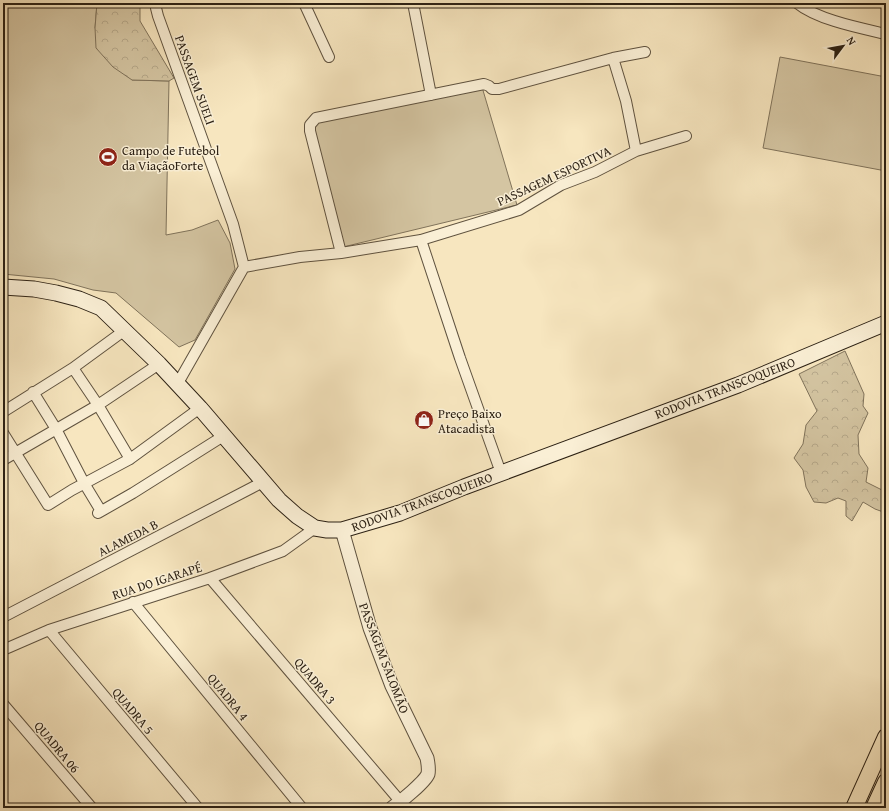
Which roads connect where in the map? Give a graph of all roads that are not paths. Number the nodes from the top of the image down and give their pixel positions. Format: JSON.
{"nodes":[{"id":1,"x":157,"y":3,"type":"edge"},
{"id":2,"x":304,"y":3,"type":"edge"},
{"id":3,"x":412,"y":3,"type":"edge"},
{"id":4,"x":797,"y":3,"type":"edge"},
{"id":5,"x":886,"y":34,"type":"edge"},
{"id":6,"x":645,"y":52,"type":"dead end"},
{"id":7,"x":329,"y":57,"type":"dead end"},
{"id":8,"x":613,"y":58,"type":"junction"},
{"id":9,"x":431,"y":95,"type":"junction"},
{"id":10,"x":686,"y":136,"type":"dead end"},
{"id":11,"x":636,"y":151,"type":"junction"},
{"id":12,"x":421,"y":240,"type":"junction"},
{"id":13,"x":341,"y":253,"type":"junction"},
{"id":14,"x":244,"y":267,"type":"junction"},
{"id":15,"x":3,"y":287,"type":"edge"},
{"id":16,"x":886,"y":323,"type":"edge"},
{"id":17,"x":125,"y":330,"type":"junction"},
{"id":18,"x":159,"y":364,"type":"junction"},
{"id":19,"x":73,"y":368,"type":"junction"},
{"id":20,"x":178,"y":384,"type":"junction"},
{"id":21,"x":33,"y":392,"type":"junction"},
{"id":22,"x":98,"y":405,"type":"junction"},
{"id":23,"x":200,"y":408,"type":"junction"},
{"id":24,"x":3,"y":412,"type":"edge"},
{"id":25,"x":56,"y":429,"type":"junction"},
{"id":26,"x":3,"y":433,"type":"edge"},
{"id":27,"x":225,"y":435,"type":"junction"},
{"id":28,"x":15,"y":453,"type":"junction"},
{"id":29,"x":130,"y":459,"type":"junction"},
{"id":30,"x":3,"y":460,"type":"edge"},
{"id":31,"x":501,"y":473,"type":"junction"},
{"id":32,"x":263,"y":482,"type":"junction"},
{"id":33,"x":84,"y":484,"type":"junction"},
{"id":34,"x":315,"y":528,"type":"junction"},
{"id":35,"x":342,"y":530,"type":"junction"},
{"id":36,"x":210,"y":578,"type":"junction"},
{"id":37,"x":133,"y":602,"type":"junction"},
{"id":38,"x":5,"y":616,"type":"dead end"},
{"id":39,"x":49,"y":630,"type":"junction"},
{"id":40,"x":3,"y":650,"type":"edge"},
{"id":41,"x":3,"y":704,"type":"edge"},
{"id":42,"x":886,"y":737,"type":"edge"},
{"id":43,"x":886,"y":782,"type":"edge"},
{"id":44,"x":396,"y":805,"type":"edge"},
{"id":45,"x":92,"y":808,"type":"edge"},
{"id":46,"x":198,"y":808,"type":"edge"},
{"id":47,"x":302,"y":808,"type":"edge"},
{"id":48,"x":854,"y":808,"type":"edge"},
{"id":49,"x":874,"y":808,"type":"edge"}],
"edges":[{"from":1,"to":14,"type":"street","name":"PASSAGEM SUELI"},
{"from":2,"to":7,"type":"street"},
{"from":3,"to":9,"type":"street"},
{"from":4,"to":5,"type":"street"},
{"from":6,"to":8,"type":"street"},
{"from":8,"to":9,"type":"street"},
{"from":8,"to":11,"type":"street"},
{"from":9,"to":13,"type":"street"},
{"from":10,"to":11,"type":"street","name":"PASSAGEM ESPORTIVA"},
{"from":11,"to":12,"type":"street","name":"PASSAGEM ESPORTIVA"},
{"from":12,"to":13,"type":"street","name":"PASSAGEM ESPORTIVA"},
{"from":12,"to":31,"type":"street"},
{"from":13,"to":14,"type":"street","name":"PASSAGEM ESPORTIVA"},
{"from":14,"to":20,"type":"street"},
{"from":15,"to":17,"type":"main road","name":"RODOVIA TRANSCOQUEIRO"},
{"from":16,"to":31,"type":"main road","name":"RODOVIA TRANSCOQUEIRO"},
{"from":17,"to":18,"type":"main road","name":"RODOVIA TRANSCOQUEIRO"},
{"from":17,"to":19,"type":"street"},
{"from":18,"to":20,"type":"main road","name":"RODOVIA TRANSCOQUEIRO"},
{"from":18,"to":22,"type":"street"},
{"from":19,"to":21,"type":"street"},
{"from":19,"to":22,"type":"street"},
{"from":20,"to":23,"type":"main road","name":"RODOVIA TRANSCOQUEIRO"},
{"from":21,"to":24,"type":"street"},
{"from":21,"to":25,"type":"street"},
{"from":22,"to":25,"type":"street"},
{"from":22,"to":29,"type":"street"},
{"from":23,"to":27,"type":"main road","name":"RODOVIA TRANSCOQUEIRO"},
{"from":23,"to":29,"type":"street"},
{"from":25,"to":28,"type":"street"},
{"from":25,"to":33,"type":"street"},
{"from":26,"to":28,"type":"street"},
{"from":27,"to":32,"type":"main road","name":"RODOVIA TRANSCOQUEIRO"},
{"from":27,"to":33,"type":"street"},
{"from":28,"to":30,"type":"street"},
{"from":28,"to":33,"type":"street"},
{"from":29,"to":33,"type":"street"},
{"from":31,"to":35,"type":"main road","name":"RODOVIA TRANSCOQUEIRO"},
{"from":32,"to":34,"type":"main road","name":"RODOVIA TRANSCOQUEIRO"},
{"from":32,"to":38,"type":"street","name":"ALAMEDA B"},
{"from":34,"to":35,"type":"main road","name":"RODOVIA TRANSCOQUEIRO"},
{"from":34,"to":36,"type":"street","name":"RUA DO IGARAPÉ"},
{"from":35,"to":44,"type":"street","name":"PASSAGEM SALOMÃO"},
{"from":36,"to":37,"type":"street","name":"RUA DO IGARAPÉ"},
{"from":36,"to":44,"type":"street","name":"QUADRA 3"},
{"from":37,"to":39,"type":"street","name":"RUA DO IGARAPÉ"},
{"from":37,"to":47,"type":"street","name":"QUADRA 4"},
{"from":39,"to":40,"type":"street","name":"RUA DO IGARAPÉ"},
{"from":39,"to":46,"type":"street","name":"QUADRA 5"},
{"from":41,"to":45,"type":"street","name":"QUADRA 06"},
{"from":42,"to":48,"type":"main road"},
{"from":43,"to":49,"type":"main road"}]}
